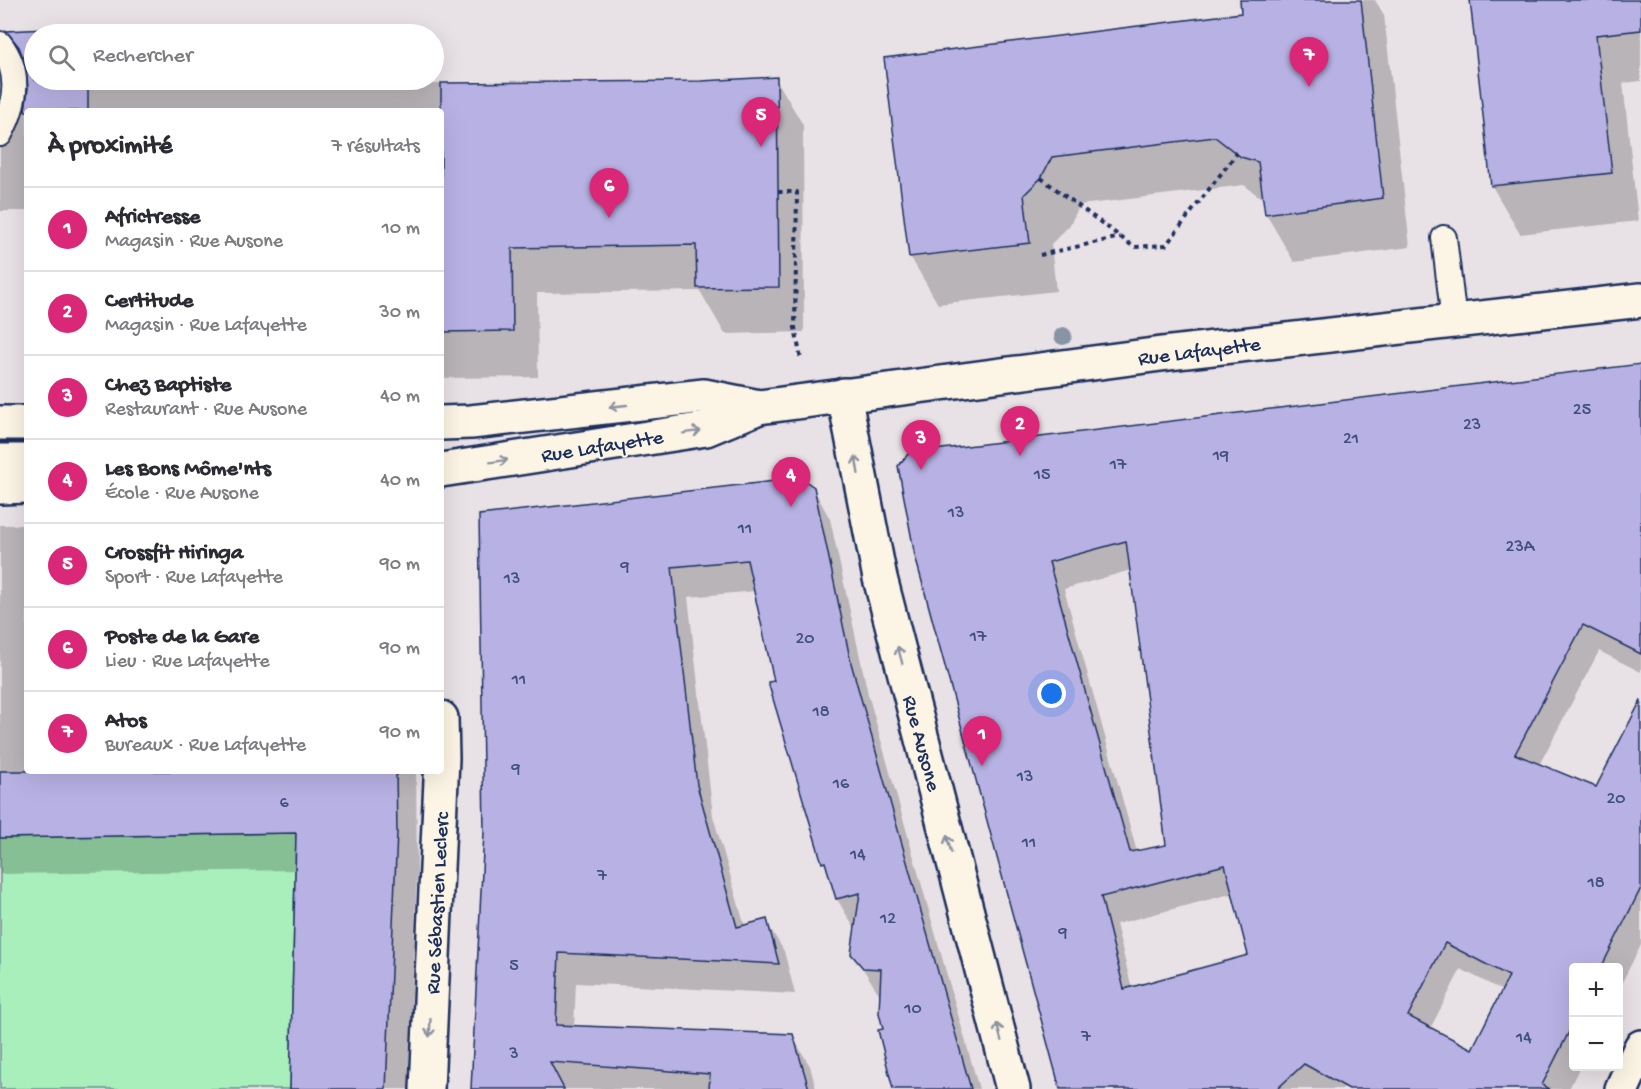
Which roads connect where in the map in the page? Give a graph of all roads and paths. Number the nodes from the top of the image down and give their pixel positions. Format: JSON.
{"nodes":[{"id":1,"x":0,"y":44,"type":"edge"},
{"id":2,"x":0,"y":134,"type":"edge"},
{"id":3,"x":1237,"y":153,"type":"dead end"},
{"id":4,"x":1041,"y":178,"type":"dead end"},
{"id":5,"x":777,"y":192,"type":"dead end"},
{"id":6,"x":1121,"y":237,"type":"junction"},
{"id":7,"x":1444,"y":238,"type":"dead end"},
{"id":8,"x":1040,"y":255,"type":"dead end"},
{"id":9,"x":1641,"y":300,"type":"edge"},
{"id":10,"x":1454,"y":321,"type":"junction"},
{"id":11,"x":844,"y":395,"type":"junction"},
{"id":12,"x":808,"y":400,"type":"junction"},
{"id":13,"x":759,"y":407,"type":"junction"},
{"id":14,"x":456,"y":422,"type":"edge"},
{"id":15,"x":0,"y":423,"type":"edge"},
{"id":16,"x":24,"y":423,"type":"edge"},
{"id":17,"x":444,"y":452,"type":"edge"},
{"id":18,"x":0,"y":461,"type":"edge"},
{"id":19,"x":24,"y":461,"type":"edge"},
{"id":20,"x":444,"y":470,"type":"edge"},
{"id":21,"x":24,"y":486,"type":"edge"},
{"id":22,"x":0,"y":487,"type":"edge"},
{"id":23,"x":441,"y":774,"type":"edge"},
{"id":24,"x":1641,"y":1047,"type":"edge"},
{"id":25,"x":427,"y":1089,"type":"edge"},
{"id":26,"x":1013,"y":1089,"type":"edge"},
{"id":27,"x":1622,"y":1089,"type":"edge"}],
"edges":[{"from":1,"to":2,"type":"lane"},
{"from":3,"to":6,"type":"path"},
{"from":4,"to":6,"type":"path"},
{"from":5,"to":12,"type":"path"},
{"from":6,"to":8,"type":"path"},
{"from":7,"to":10,"type":"lane"},
{"from":9,"to":10,"type":"main road","name":"Rue Lafayette"},
{"from":10,"to":11,"type":"main road","name":"Rue Lafayette"},
{"from":11,"to":12,"type":"main road","name":"Rue Lafayette"},
{"from":26,"to":11,"type":"main road","name":"Rue Ausone","one_way":true},
{"from":12,"to":13,"type":"main road","name":"Rue Lafayette"},
{"from":13,"to":14,"type":"main road","name":"Rue Lafayette","one_way":true},
{"from":20,"to":13,"type":"main road","name":"Rue Lafayette","one_way":true},
{"from":14,"to":17,"type":"main road"},
{"from":15,"to":16,"type":"main road"},
{"from":18,"to":19,"type":"main road"},
{"from":21,"to":22,"type":"main road"},
{"from":23,"to":25,"type":"main road","name":"Rue Sébastien Leclerc","one_way":true},
{"from":24,"to":27,"type":"main road"}]}
